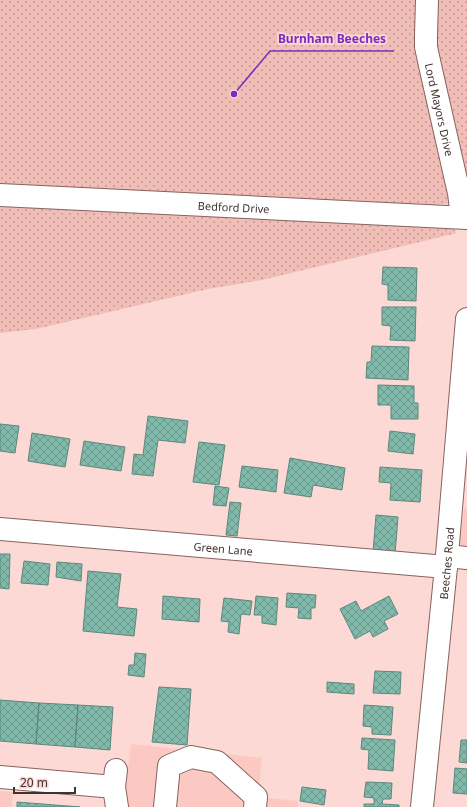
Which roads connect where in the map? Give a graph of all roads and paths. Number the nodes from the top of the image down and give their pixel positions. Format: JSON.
{"nodes":[{"id":1,"x":427,"y":0,"type":"edge"},
{"id":2,"x":0,"y":195,"type":"edge"},
{"id":3,"x":465,"y":218,"type":"edge"},
{"id":4,"x":467,"y":320,"type":"edge"},
{"id":5,"x":459,"y":503,"type":"edge"},
{"id":6,"x":0,"y":529,"type":"edge"},
{"id":7,"x":453,"y":560,"type":"edge"},
{"id":8,"x":0,"y":777,"type":"edge"},
{"id":9,"x":115,"y":788,"type":"edge"},
{"id":10,"x":165,"y":807,"type":"edge"},
{"id":11,"x":255,"y":807,"type":"edge"},
{"id":12,"x":422,"y":807,"type":"edge"}],
"edges":[{"from":1,"to":3,"type":"street","name":"Lord Mayors Drive"},
{"from":2,"to":3,"type":"street","name":"Bedford Drive"},
{"from":4,"to":5,"type":"street","name":"Beeches Road"},
{"from":5,"to":7,"type":"street","name":"Beeches Road"},
{"from":6,"to":7,"type":"street","name":"Green Lane"},
{"from":7,"to":12,"type":"street","name":"Beeches Road"},
{"from":8,"to":9,"type":"street"},
{"from":10,"to":11,"type":"street"}]}
